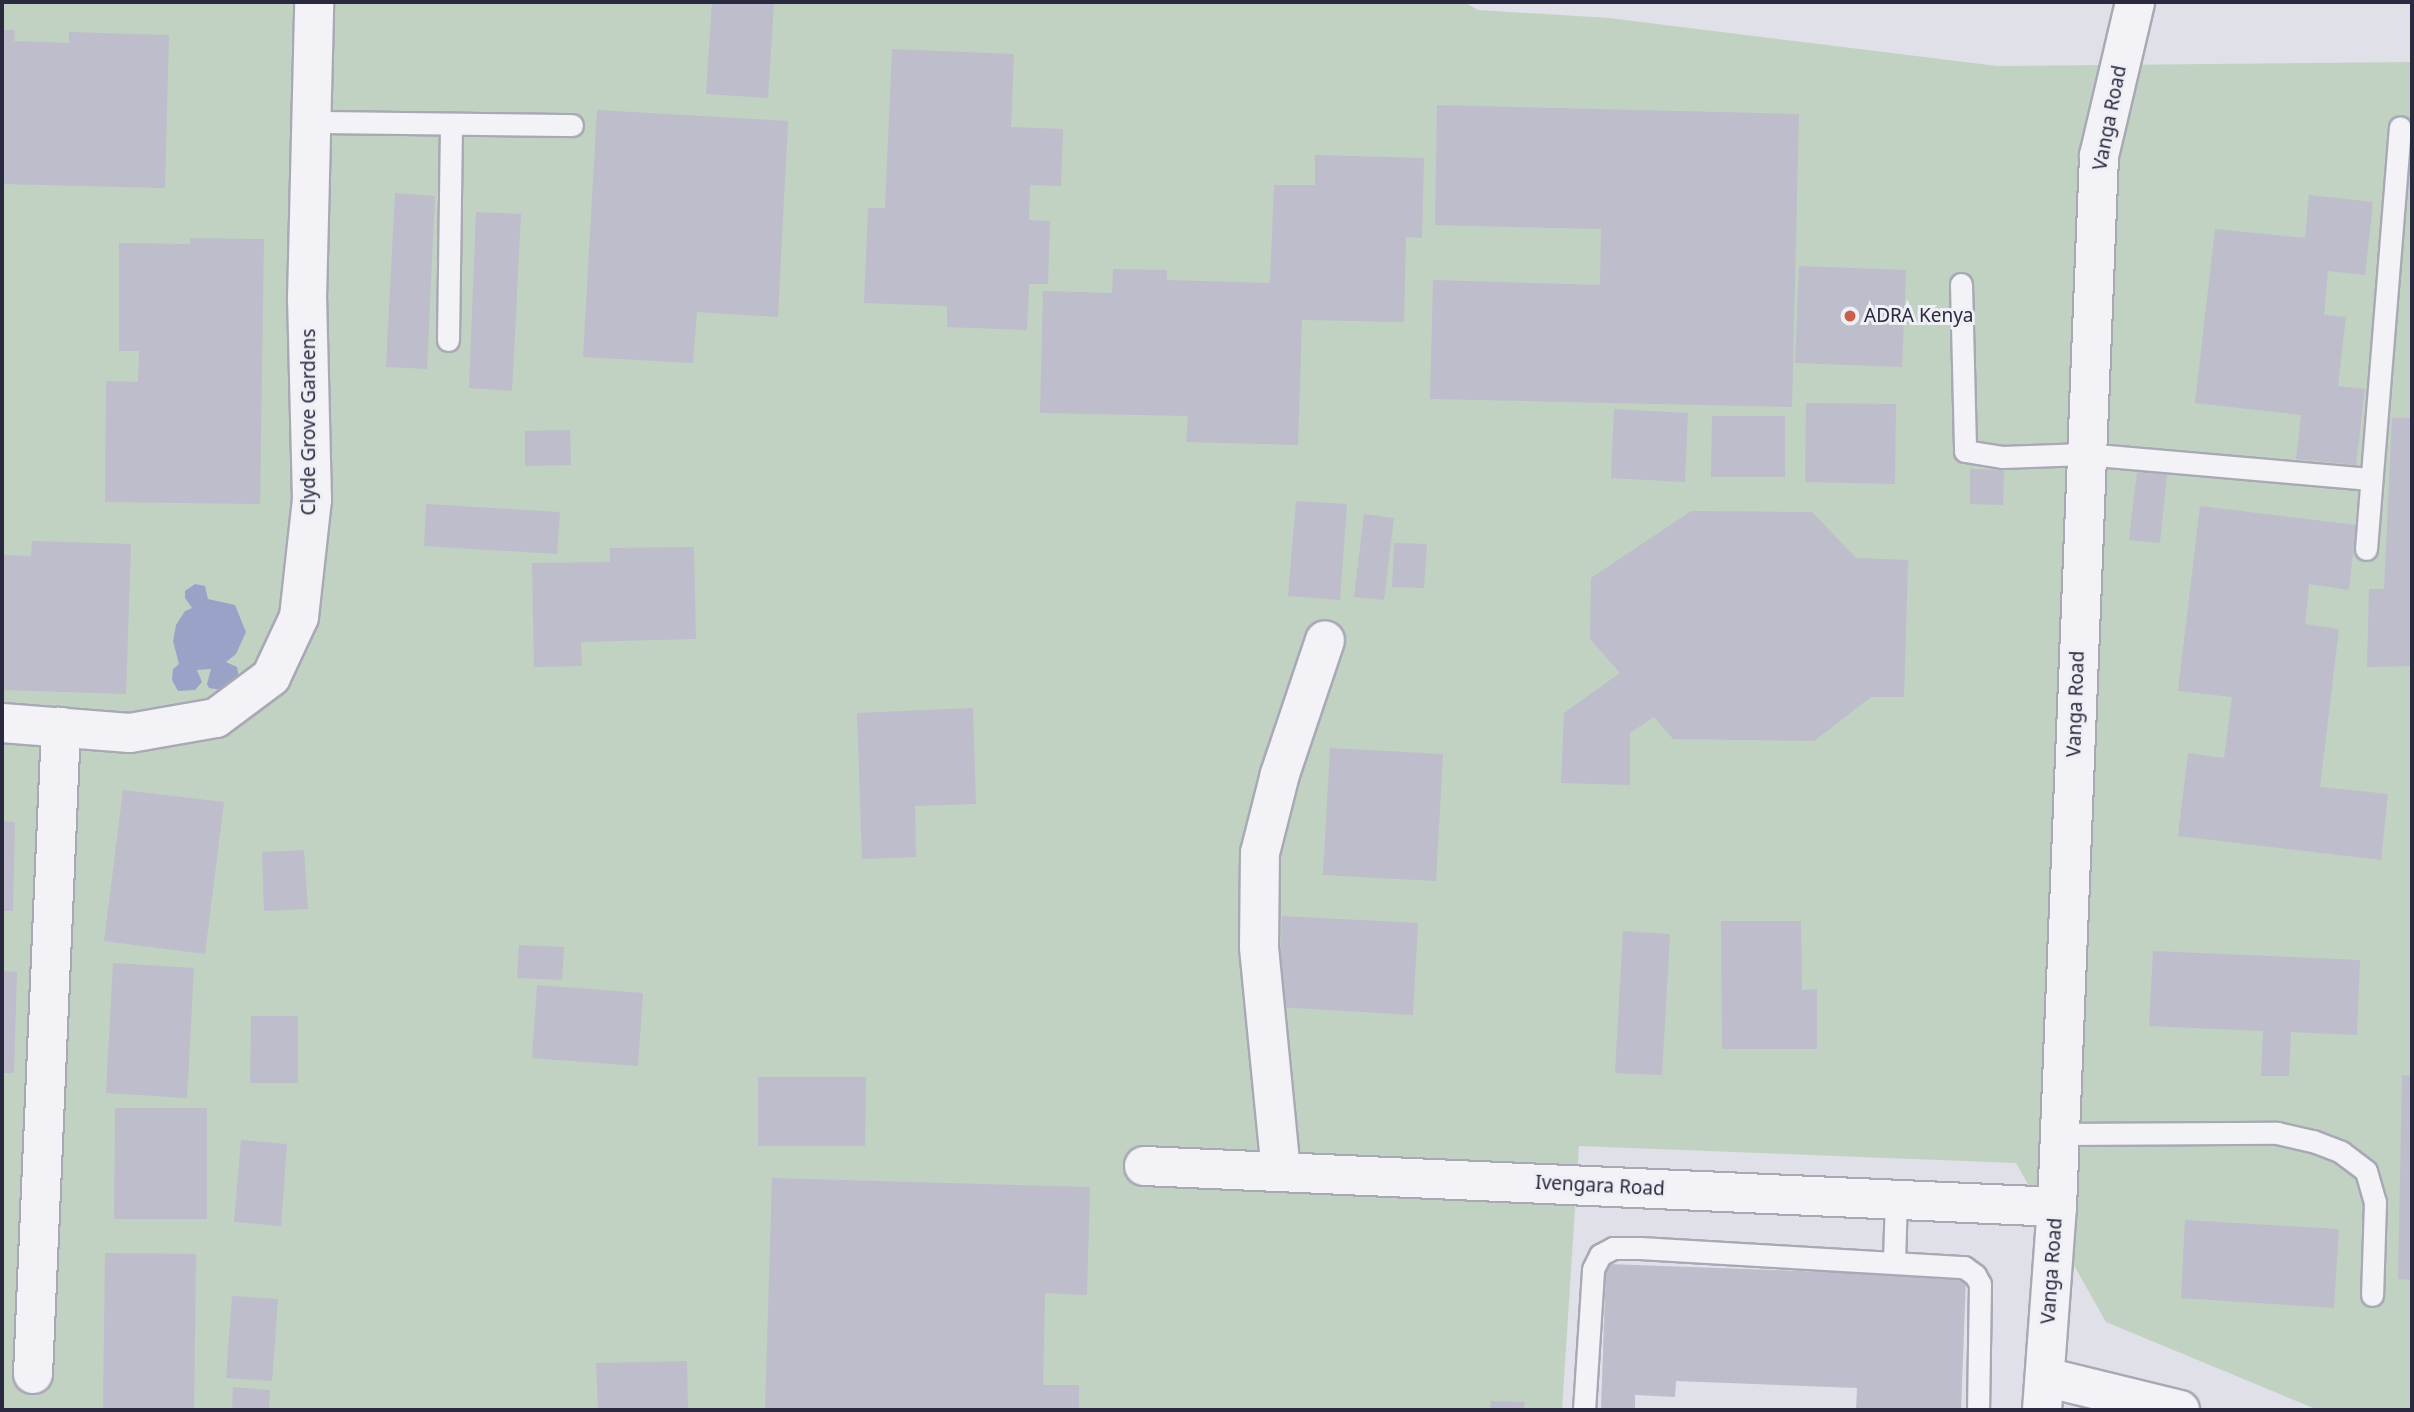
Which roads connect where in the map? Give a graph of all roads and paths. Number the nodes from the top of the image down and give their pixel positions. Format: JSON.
{"nodes":[{"id":1,"x":314,"y":2,"type":"edge"},
{"id":2,"x":2135,"y":2,"type":"edge"},
{"id":3,"x":313,"y":122,"type":"junction"},
{"id":4,"x":451,"y":124,"type":"junction"},
{"id":5,"x":572,"y":125,"type":"dead end"},
{"id":6,"x":2400,"y":127,"type":"dead end"},
{"id":7,"x":1961,"y":285,"type":"dead end"},
{"id":8,"x":448,"y":340,"type":"dead end"},
{"id":9,"x":2085,"y":454,"type":"junction"},
{"id":10,"x":2370,"y":479,"type":"junction"},
{"id":11,"x":2366,"y":549,"type":"dead end"},
{"id":12,"x":1325,"y":640,"type":"dead end"},
{"id":13,"x":2,"y":723,"type":"edge"},
{"id":14,"x":61,"y":727,"type":"junction"},
{"id":15,"x":2060,"y":1135,"type":"junction"},
{"id":16,"x":1144,"y":1166,"type":"dead end"},
{"id":17,"x":1281,"y":1172,"type":"junction"},
{"id":18,"x":1896,"y":1199,"type":"junction"},
{"id":19,"x":2057,"y":1207,"type":"junction"},
{"id":20,"x":1894,"y":1261,"type":"junction"},
{"id":21,"x":2372,"y":1294,"type":"dead end"},
{"id":22,"x":33,"y":1374,"type":"dead end"},
{"id":23,"x":2044,"y":1394,"type":"edge"},
{"id":24,"x":1584,"y":1410,"type":"edge"},
{"id":25,"x":1978,"y":1410,"type":"edge"},
{"id":26,"x":2180,"y":1410,"type":"edge"}],
"edges":[{"from":1,"to":3,"type":"street","name":"Clyde Grove Gardens"},
{"from":2,"to":9,"type":"street","name":"Vanga Road"},
{"from":3,"to":4,"type":"lane"},
{"from":3,"to":14,"type":"street","name":"Clyde Grove Gardens"},
{"from":4,"to":5,"type":"lane"},
{"from":4,"to":8,"type":"lane"},
{"from":6,"to":10,"type":"lane"},
{"from":7,"to":9,"type":"lane"},
{"from":9,"to":10,"type":"lane"},
{"from":9,"to":15,"type":"street","name":"Vanga Road"},
{"from":10,"to":11,"type":"lane"},
{"from":12,"to":17,"type":"street"},
{"from":13,"to":14,"type":"street","name":"Clyde Grove Gardens"},
{"from":14,"to":22,"type":"street"},
{"from":15,"to":19,"type":"street","name":"Vanga Road"},
{"from":15,"to":21,"type":"lane"},
{"from":16,"to":17,"type":"street","name":"Ivengara Road"},
{"from":17,"to":18,"type":"street","name":"Ivengara Road"},
{"from":18,"to":19,"type":"street","name":"Ivengara Road"},
{"from":18,"to":20,"type":"lane"},
{"from":19,"to":23,"type":"street","name":"Vanga Road"},
{"from":20,"to":24,"type":"lane"},
{"from":20,"to":25,"type":"lane"},
{"from":23,"to":26,"type":"street"}]}
